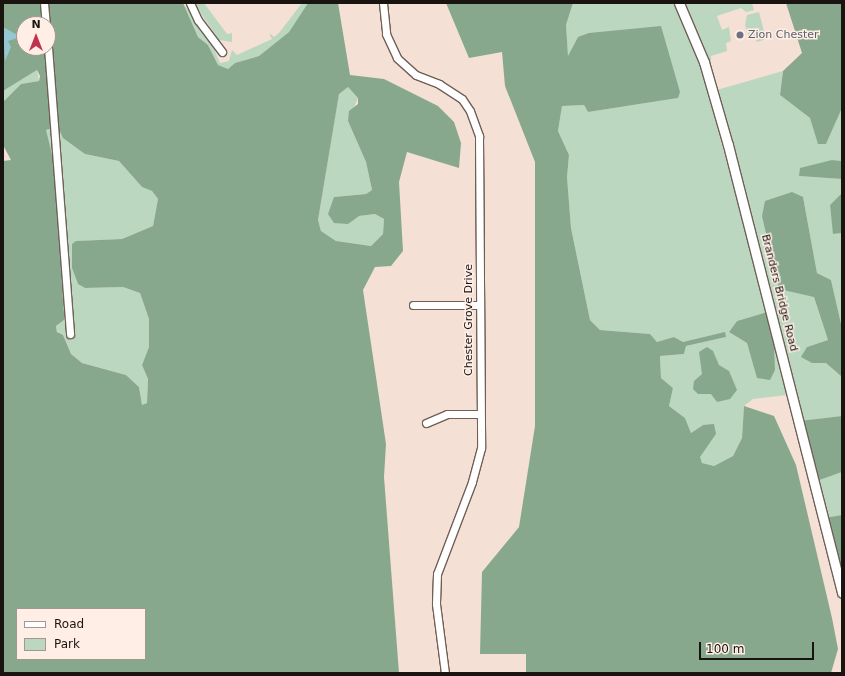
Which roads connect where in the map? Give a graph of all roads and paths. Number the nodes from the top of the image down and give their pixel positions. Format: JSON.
{"nodes":[{"id":1,"x":44,"y":3,"type":"edge"},
{"id":2,"x":190,"y":3,"type":"edge"},
{"id":3,"x":383,"y":3,"type":"edge"},
{"id":4,"x":679,"y":3,"type":"edge"},
{"id":5,"x":45,"y":16,"type":"edge"},
{"id":6,"x":222,"y":52,"type":"dead end"},
{"id":7,"x":49,"y":56,"type":"edge"},
{"id":8,"x":413,"y":305,"type":"dead end"},
{"id":9,"x":480,"y":305,"type":"junction"},
{"id":10,"x":70,"y":334,"type":"dead end"},
{"id":11,"x":480,"y":414,"type":"junction"},
{"id":12,"x":426,"y":423,"type":"dead end"},
{"id":13,"x":842,"y":593,"type":"edge"},
{"id":14,"x":444,"y":673,"type":"edge"}],
"edges":[{"from":1,"to":5,"type":"street"},
{"from":2,"to":6,"type":"street"},
{"from":3,"to":9,"type":"street","name":"Chester Grove Drive"},
{"from":4,"to":13,"type":"street","name":"Branders Bridge Road"},
{"from":7,"to":10,"type":"street"},
{"from":8,"to":9,"type":"street"},
{"from":9,"to":11,"type":"street","name":"Chester Grove Drive"},
{"from":11,"to":12,"type":"street"},
{"from":11,"to":14,"type":"street","name":"Chester Grove Drive"}]}
